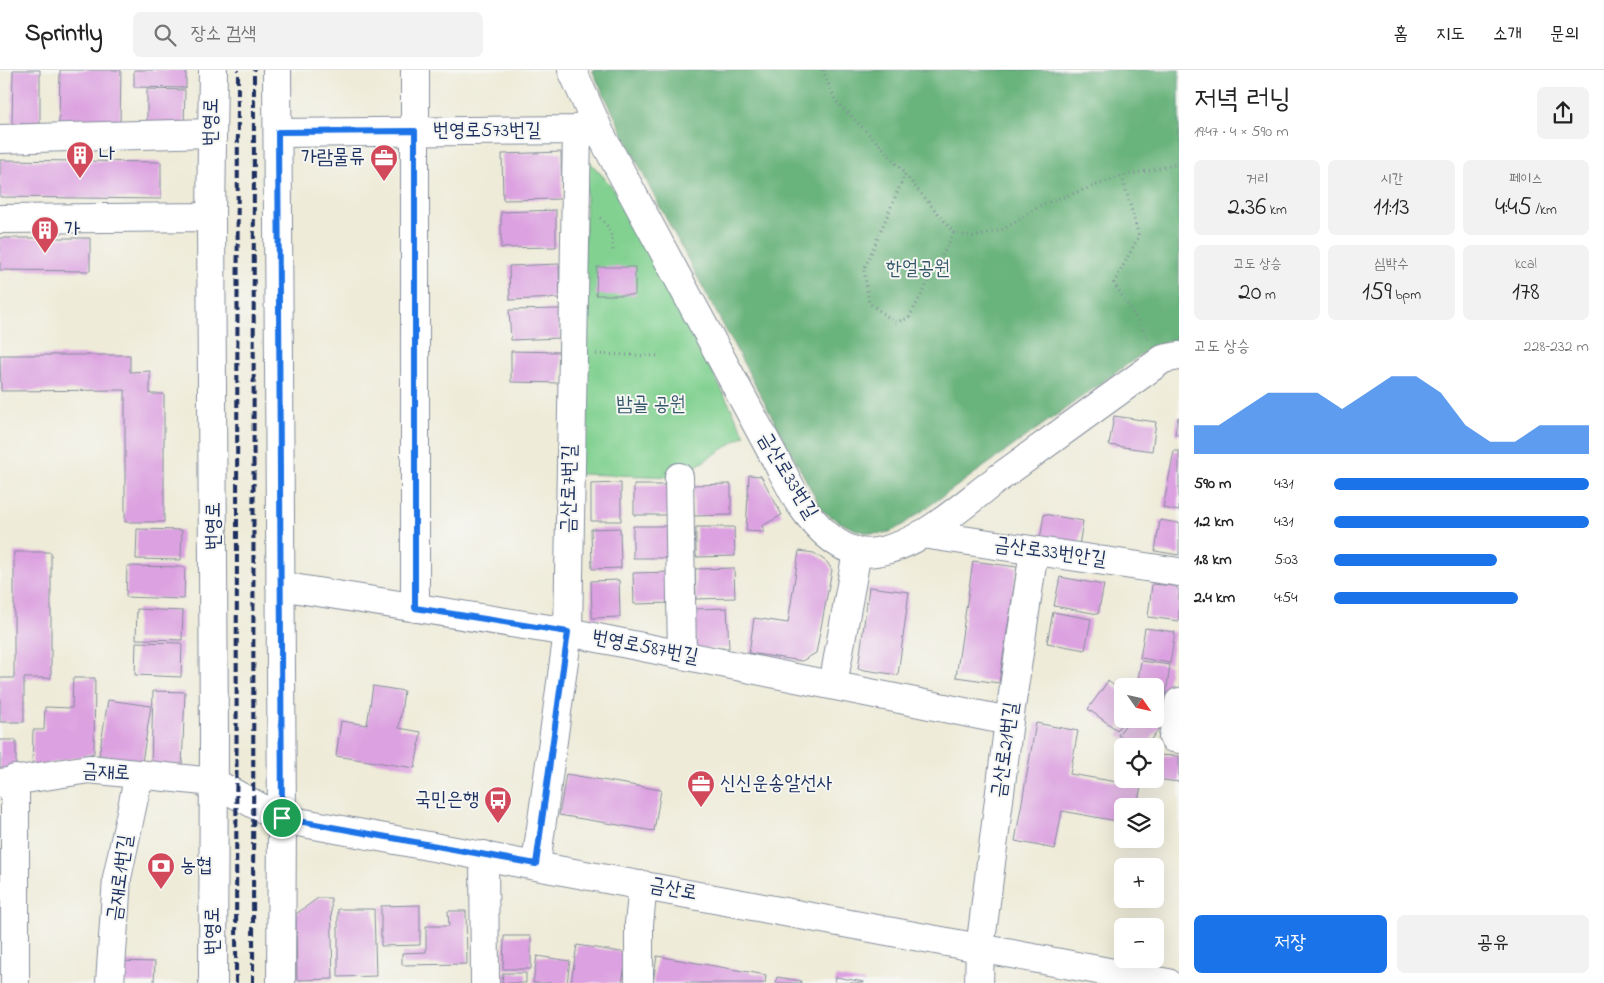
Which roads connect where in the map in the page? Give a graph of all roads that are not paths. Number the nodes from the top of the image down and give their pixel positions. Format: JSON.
{"nodes":[{"id":1,"x":213,"y":70,"type":"edge"},
{"id":2,"x":278,"y":70,"type":"edge"},
{"id":3,"x":415,"y":70,"type":"edge"},
{"id":4,"x":572,"y":70,"type":"edge"},
{"id":5,"x":585,"y":124,"type":"junction"},
{"id":6,"x":415,"y":131,"type":"junction"},
{"id":7,"x":278,"y":132,"type":"junction"},
{"id":8,"x":211,"y":134,"type":"junction"},
{"id":9,"x":0,"y":139,"type":"edge"},
{"id":10,"x":211,"y":217,"type":"junction"},
{"id":11,"x":0,"y":219,"type":"edge"},
{"id":12,"x":1179,"y":356,"type":"edge"},
{"id":13,"x":679,"y":477,"type":"dead end"},
{"id":14,"x":922,"y":534,"type":"junction"},
{"id":15,"x":1034,"y":551,"type":"junction"},
{"id":16,"x":857,"y":552,"type":"junction"},
{"id":17,"x":1179,"y":572,"type":"edge"},
{"id":18,"x":280,"y":586,"type":"junction"},
{"id":19,"x":415,"y":608,"type":"junction"},
{"id":20,"x":568,"y":632,"type":"junction"},
{"id":21,"x":682,"y":655,"type":"junction"},
{"id":22,"x":833,"y":685,"type":"junction"},
{"id":23,"x":1179,"y":702,"type":"edge"},
{"id":24,"x":1009,"y":721,"type":"junction"},
{"id":25,"x":1176,"y":739,"type":"edge"},
{"id":26,"x":139,"y":774,"type":"junction"},
{"id":27,"x":7,"y":781,"type":"edge"},
{"id":28,"x":213,"y":782,"type":"junction"},
{"id":29,"x":282,"y":818,"type":"junction"},
{"id":30,"x":484,"y":855,"type":"junction"},
{"id":31,"x":536,"y":864,"type":"junction"},
{"id":32,"x":643,"y":885,"type":"junction"},
{"id":33,"x":980,"y":949,"type":"junction"},
{"id":34,"x":1141,"y":981,"type":"edge"},
{"id":35,"x":15,"y":983,"type":"edge"},
{"id":36,"x":110,"y":983,"type":"edge"},
{"id":37,"x":213,"y":983,"type":"edge"},
{"id":38,"x":281,"y":983,"type":"edge"},
{"id":39,"x":485,"y":983,"type":"edge"},
{"id":40,"x":639,"y":983,"type":"edge"},
{"id":41,"x":979,"y":983,"type":"edge"},
{"id":42,"x":1168,"y":983,"type":"edge"}],
"edges":[{"from":1,"to":8,"type":"street","name":"번영로"},
{"from":2,"to":7,"type":"street"},
{"from":3,"to":6,"type":"street"},
{"from":4,"to":5,"type":"street","name":"금산로33번길"},
{"from":5,"to":6,"type":"street","name":"번영로573번길"},
{"from":5,"to":16,"type":"street","name":"금산로33번길"},
{"from":5,"to":20,"type":"street","name":"금산로7번길"},
{"from":6,"to":7,"type":"street","name":"번영로573번길"},
{"from":6,"to":19,"type":"street"},
{"from":7,"to":18,"type":"street"},
{"from":8,"to":9,"type":"street"},
{"from":8,"to":10,"type":"street","name":"번영로"},
{"from":10,"to":11,"type":"street"},
{"from":10,"to":28,"type":"street","name":"번영로"},
{"from":12,"to":14,"type":"street"},
{"from":13,"to":21,"type":"street"},
{"from":14,"to":15,"type":"street","name":"금산로33번안길"},
{"from":14,"to":16,"type":"street"},
{"from":15,"to":17,"type":"street","name":"금산로33번안길"},
{"from":15,"to":24,"type":"street","name":"금산로21번길"},
{"from":16,"to":22,"type":"street"},
{"from":18,"to":19,"type":"street","name":"번영로587번길"},
{"from":18,"to":29,"type":"street"},
{"from":19,"to":20,"type":"street","name":"번영로587번길"},
{"from":20,"to":21,"type":"street","name":"번영로587번길"},
{"from":20,"to":31,"type":"street","name":"금산로7번길"},
{"from":21,"to":22,"type":"street","name":"번영로587번길"},
{"from":22,"to":24,"type":"street","name":"번영로587번길"},
{"from":23,"to":25,"type":"street"},
{"from":24,"to":33,"type":"street","name":"금산로21번길"},
{"from":26,"to":27,"type":"street","name":"금재로"},
{"from":26,"to":28,"type":"street","name":"금재로"},
{"from":26,"to":36,"type":"street","name":"금재로1번길"},
{"from":27,"to":35,"type":"street"},
{"from":28,"to":29,"type":"street","name":"금산로"},
{"from":28,"to":37,"type":"street","name":"번영로"},
{"from":29,"to":30,"type":"street","name":"금산로"},
{"from":29,"to":38,"type":"street"},
{"from":30,"to":31,"type":"street","name":"금산로"},
{"from":30,"to":39,"type":"street"},
{"from":31,"to":32,"type":"street","name":"금산로"},
{"from":32,"to":33,"type":"street","name":"금산로"},
{"from":32,"to":40,"type":"street"},
{"from":33,"to":34,"type":"street","name":"금산로"},
{"from":33,"to":41,"type":"street","name":"금산로21번길"},
{"from":34,"to":42,"type":"street","name":"금산로"}]}
